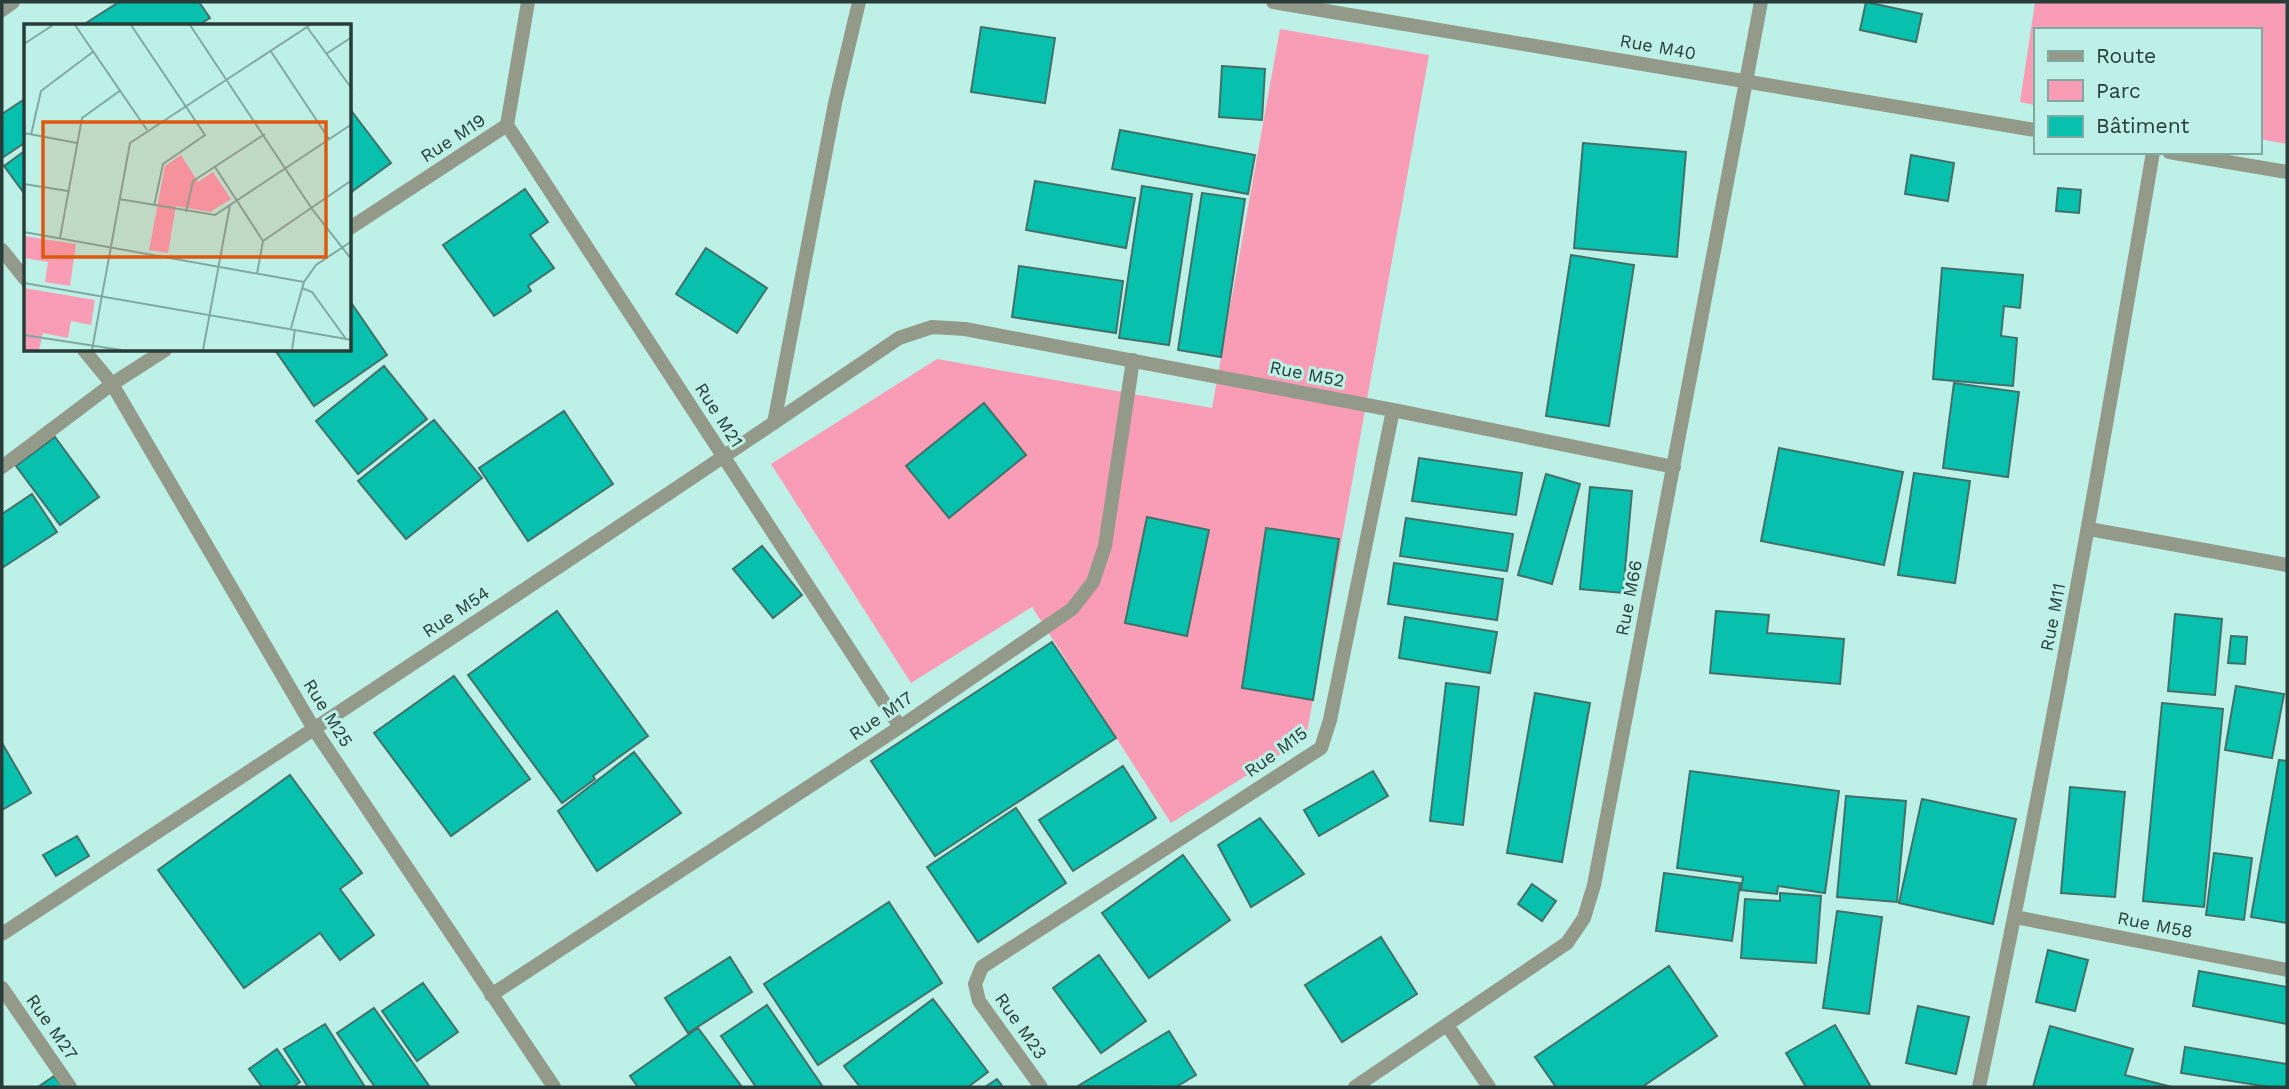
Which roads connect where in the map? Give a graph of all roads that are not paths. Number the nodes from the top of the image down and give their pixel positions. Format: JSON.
{"nodes":[{"id":1,"x":13,"y":2,"type":"edge"},
{"id":2,"x":528,"y":2,"type":"edge"},
{"id":3,"x":859,"y":2,"type":"edge"},
{"id":4,"x":1273,"y":2,"type":"edge"},
{"id":5,"x":1761,"y":2,"type":"edge"},
{"id":6,"x":2,"y":10,"type":"edge"},
{"id":7,"x":1747,"y":82,"type":"junction"},
{"id":8,"x":507,"y":125,"type":"junction"},
{"id":9,"x":2034,"y":130,"type":"edge"},
{"id":10,"x":2153,"y":154,"type":"edge"},
{"id":11,"x":2180,"y":154,"type":"edge"},
{"id":12,"x":2287,"y":172,"type":"edge"},
{"id":13,"x":352,"y":227,"type":"edge"},
{"id":14,"x":2,"y":250,"type":"edge"},
{"id":15,"x":24,"y":278,"type":"edge"},
{"id":16,"x":932,"y":327,"type":"joint"},
{"id":17,"x":86,"y":352,"type":"edge"},
{"id":18,"x":161,"y":352,"type":"edge"},
{"id":19,"x":1133,"y":360,"type":"junction"},
{"id":20,"x":112,"y":384,"type":"junction"},
{"id":21,"x":1393,"y":410,"type":"junction"},
{"id":22,"x":774,"y":423,"type":"junction"},
{"id":23,"x":724,"y":457,"type":"junction"},
{"id":24,"x":2,"y":467,"type":"edge"},
{"id":25,"x":1674,"y":467,"type":"junction"},
{"id":26,"x":2089,"y":529,"type":"junction"},
{"id":27,"x":2287,"y":565,"type":"edge"},
{"id":28,"x":900,"y":727,"type":"junction"},
{"id":29,"x":314,"y":730,"type":"junction"},
{"id":30,"x":2015,"y":917,"type":"junction"},
{"id":31,"x":2,"y":934,"type":"edge"},
{"id":32,"x":2287,"y":970,"type":"edge"},
{"id":33,"x":975,"y":984,"type":"joint"},
{"id":34,"x":2,"y":988,"type":"edge"},
{"id":35,"x":491,"y":995,"type":"junction"},
{"id":36,"x":1447,"y":1025,"type":"junction"},
{"id":37,"x":70,"y":1087,"type":"edge"},
{"id":38,"x":554,"y":1087,"type":"edge"},
{"id":39,"x":1041,"y":1087,"type":"edge"},
{"id":40,"x":1355,"y":1087,"type":"edge"},
{"id":41,"x":1489,"y":1087,"type":"edge"},
{"id":42,"x":1979,"y":1087,"type":"edge"}],
"edges":[{"from":1,"to":6,"type":"street"},
{"from":2,"to":8,"type":"street","name":"Rue M19"},
{"from":3,"to":22,"type":"street"},
{"from":4,"to":7,"type":"street","name":"Rue M40"},
{"from":5,"to":7,"type":"street","name":"Rue M66"},
{"from":7,"to":9,"type":"street","name":"Rue M40"},
{"from":7,"to":25,"type":"street","name":"Rue M66"},
{"from":8,"to":13,"type":"street","name":"Rue M19"},
{"from":8,"to":23,"type":"street","name":"Rue M21"},
{"from":10,"to":26,"type":"street","name":"Rue M11"},
{"from":11,"to":12,"type":"street"},
{"from":14,"to":15,"type":"street"},
{"from":16,"to":19,"type":"street","name":"Rue M52"},
{"from":16,"to":22,"type":"street","name":"Rue M54"},
{"from":17,"to":20,"type":"street","name":"Rue M25"},
{"from":18,"to":20,"type":"street"},
{"from":19,"to":21,"type":"street","name":"Rue M52"},
{"from":19,"to":28,"type":"street","name":"Rue M17"},
{"from":20,"to":24,"type":"street"},
{"from":20,"to":29,"type":"street","name":"Rue M25"},
{"from":21,"to":25,"type":"street","name":"Rue M52"},
{"from":21,"to":33,"type":"street","name":"Rue M15"},
{"from":22,"to":23,"type":"street","name":"Rue M54"},
{"from":23,"to":28,"type":"street","name":"Rue M21"},
{"from":23,"to":29,"type":"street","name":"Rue M54"},
{"from":25,"to":36,"type":"street","name":"Rue M66"},
{"from":26,"to":27,"type":"street"},
{"from":26,"to":30,"type":"street","name":"Rue M11"},
{"from":28,"to":35,"type":"street","name":"Rue M17"},
{"from":29,"to":31,"type":"street","name":"Rue M54"},
{"from":29,"to":35,"type":"street","name":"Rue M25"},
{"from":30,"to":32,"type":"street","name":"Rue M58"},
{"from":30,"to":42,"type":"street","name":"Rue M11"},
{"from":33,"to":39,"type":"street","name":"Rue M23"},
{"from":34,"to":37,"type":"street","name":"Rue M27"},
{"from":35,"to":38,"type":"street","name":"Rue M25"},
{"from":36,"to":40,"type":"street","name":"Rue M66"},
{"from":36,"to":41,"type":"street"}]}
